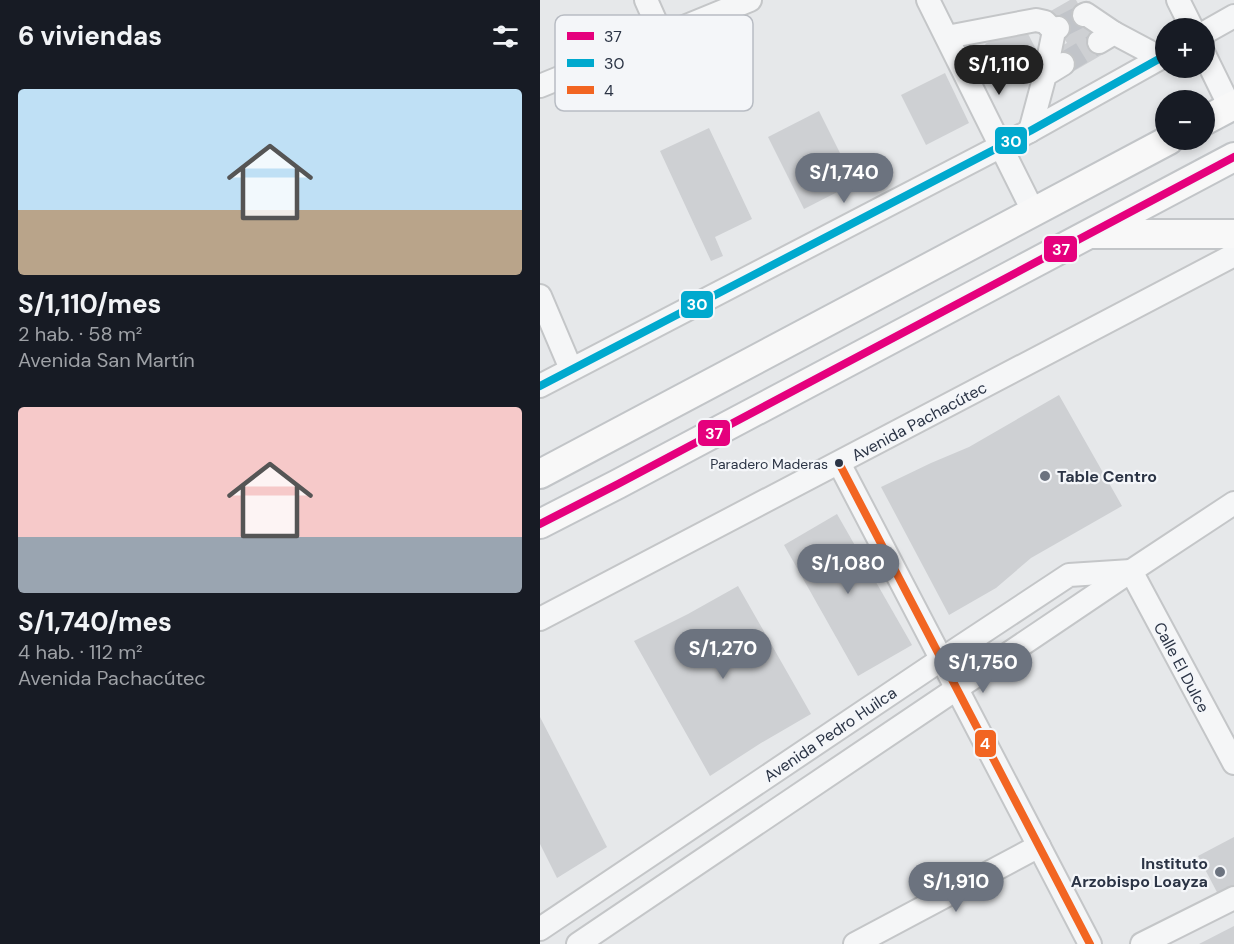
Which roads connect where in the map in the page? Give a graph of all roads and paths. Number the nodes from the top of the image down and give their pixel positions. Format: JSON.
{"nodes":[{"id":1,"x":646,"y":0,"type":"edge"},
{"id":2,"x":750,"y":0,"type":"edge"},
{"id":3,"x":928,"y":0,"type":"edge"},
{"id":4,"x":1179,"y":0,"type":"edge"},
{"id":5,"x":653,"y":15,"type":"edge"},
{"id":6,"x":713,"y":15,"type":"edge"},
{"id":7,"x":1084,"y":15,"type":"dead end"},
{"id":8,"x":1234,"y":16,"type":"edge"},
{"id":9,"x":1187,"y":18,"type":"edge"},
{"id":10,"x":1215,"y":27,"type":"edge"},
{"id":11,"x":947,"y":38,"type":"junction"},
{"id":12,"x":1155,"y":53,"type":"edge"},
{"id":13,"x":1155,"y":61,"type":"edge"},
{"id":14,"x":1215,"y":74,"type":"edge"},
{"id":15,"x":555,"y":80,"type":"edge"},
{"id":16,"x":540,"y":86,"type":"edge"},
{"id":17,"x":1232,"y":106,"type":"edge"},
{"id":18,"x":1215,"y":115,"type":"edge"},
{"id":19,"x":1030,"y":131,"type":"junction"},
{"id":20,"x":1001,"y":146,"type":"junction"},
{"id":21,"x":1155,"y":147,"type":"edge"},
{"id":22,"x":1234,"y":157,"type":"edge"},
{"id":23,"x":1033,"y":211,"type":"junction"},
{"id":24,"x":1088,"y":234,"type":"junction"},
{"id":25,"x":1234,"y":234,"type":"edge"},
{"id":26,"x":1234,"y":255,"type":"edge"},
{"id":27,"x":540,"y":296,"type":"edge"},
{"id":28,"x":571,"y":369,"type":"junction"},
{"id":29,"x":540,"y":386,"type":"edge"},
{"id":30,"x":839,"y":463,"type":"junction"},
{"id":31,"x":540,"y":474,"type":"edge"},
{"id":32,"x":1234,"y":502,"type":"edge"},
{"id":33,"x":540,"y":524,"type":"edge"},
{"id":34,"x":1131,"y":571,"type":"junction"},
{"id":35,"x":540,"y":619,"type":"edge"},
{"id":36,"x":942,"y":659,"type":"junction"},
{"id":37,"x":957,"y":689,"type":"junction"},
{"id":38,"x":1234,"y":763,"type":"edge"},
{"id":39,"x":1039,"y":846,"type":"junction"},
{"id":40,"x":1234,"y":898,"type":"edge"},
{"id":41,"x":540,"y":929,"type":"edge"},
{"id":42,"x":578,"y":944,"type":"edge"},
{"id":43,"x":855,"y":944,"type":"edge"},
{"id":44,"x":1090,"y":944,"type":"edge"},
{"id":45,"x":1142,"y":944,"type":"edge"}],
"edges":[{"from":1,"to":5,"type":"street"},
{"from":2,"to":6,"type":"street"},
{"from":3,"to":11,"type":"street"},
{"from":4,"to":9,"type":"street"},
{"from":7,"to":12,"type":"street"},
{"from":8,"to":10,"type":"street"},
{"from":11,"to":19,"type":"street"},
{"from":11,"to":20,"type":"street"},
{"from":13,"to":19,"type":"street"},
{"from":14,"to":17,"type":"street"},
{"from":15,"to":16,"type":"street"},
{"from":17,"to":18,"type":"main road"},
{"from":19,"to":20,"type":"street"},
{"from":20,"to":23,"type":"street"},
{"from":20,"to":28,"type":"street"},
{"from":21,"to":23,"type":"main road"},
{"from":22,"to":24,"type":"main road"},
{"from":23,"to":31,"type":"main road"},
{"from":24,"to":25,"type":"main road"},
{"from":24,"to":33,"type":"main road"},
{"from":26,"to":30,"type":"street","name":"Avenida Pachacútec"},
{"from":27,"to":28,"type":"street"},
{"from":28,"to":29,"type":"street"},
{"from":30,"to":35,"type":"street","name":"Avenida Pachacútec"},
{"from":30,"to":36,"type":"street"},
{"from":32,"to":34,"type":"street"},
{"from":34,"to":36,"type":"street","name":"Avenida Pedro Huilca"},
{"from":34,"to":37,"type":"street"},
{"from":34,"to":38,"type":"street","name":"Calle El Dulce"},
{"from":36,"to":37,"type":"street"},
{"from":36,"to":41,"type":"street","name":"Avenida Pedro Huilca"},
{"from":37,"to":39,"type":"street"},
{"from":37,"to":42,"type":"street"},
{"from":39,"to":43,"type":"street"},
{"from":39,"to":44,"type":"street"},
{"from":40,"to":45,"type":"street"}]}
